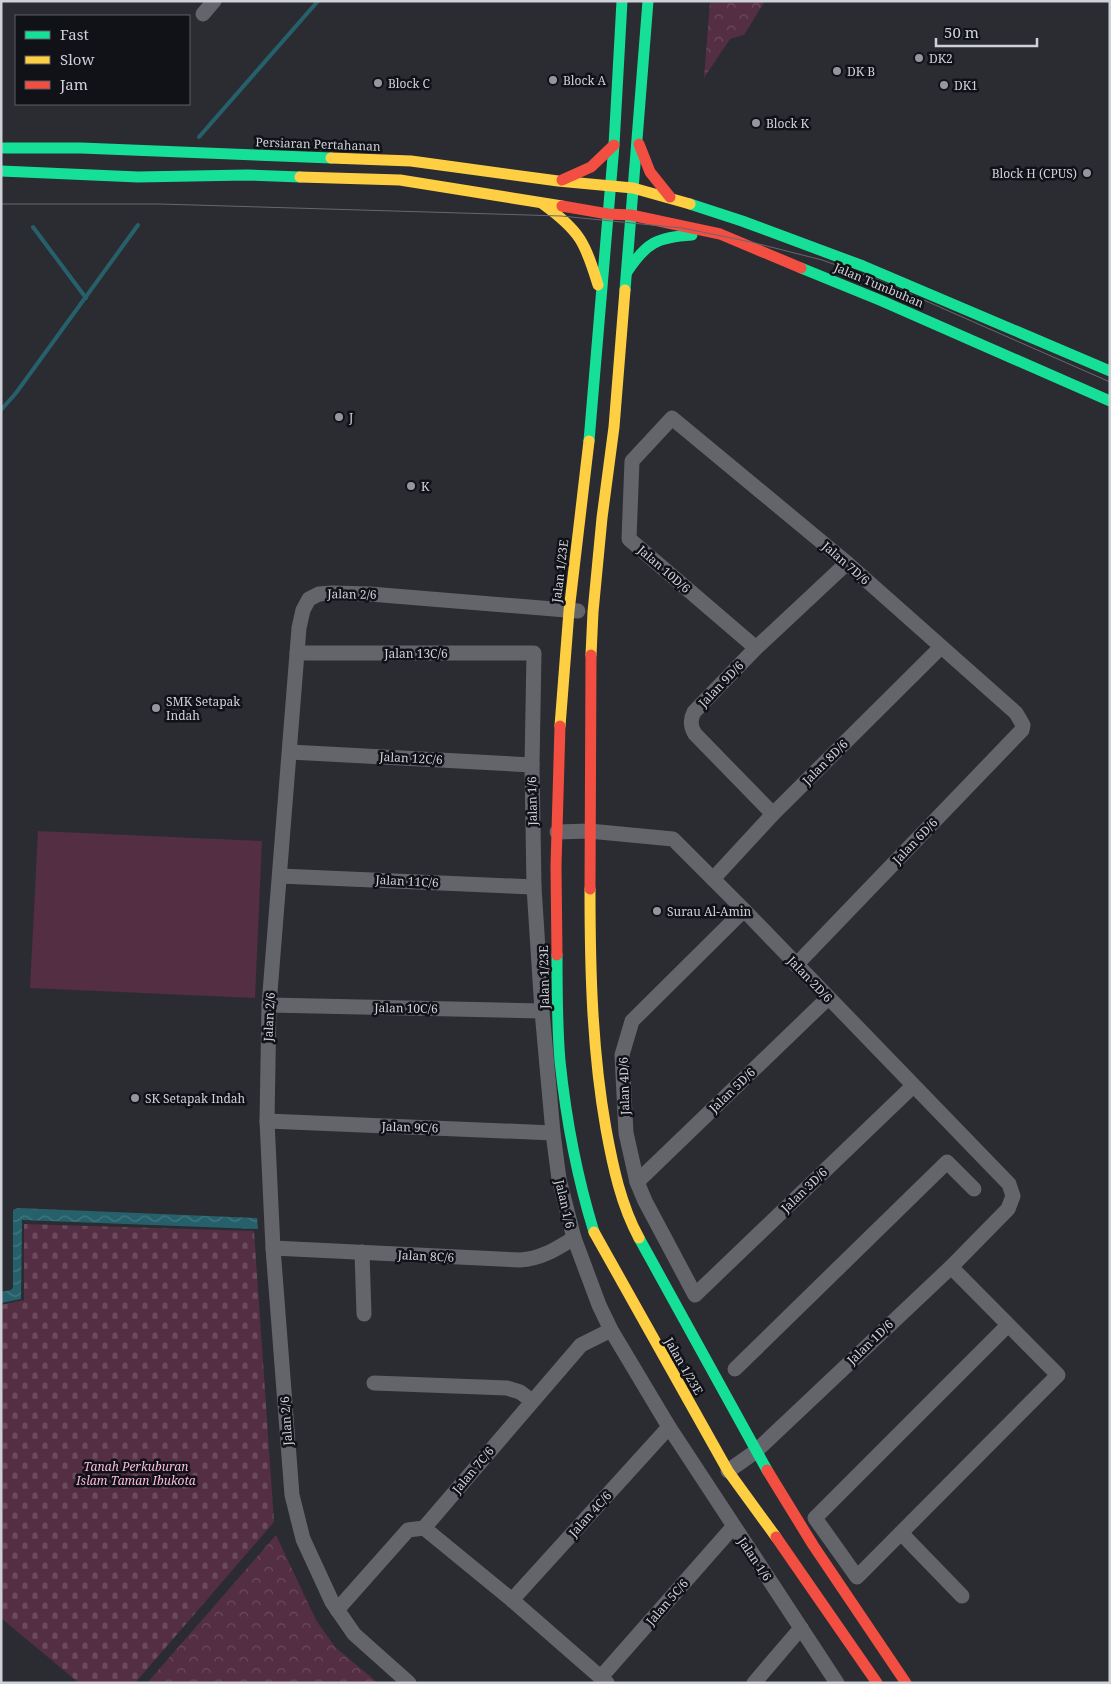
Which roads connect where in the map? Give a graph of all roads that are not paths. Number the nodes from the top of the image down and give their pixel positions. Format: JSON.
{"nodes":[{"id":1,"x":214,"y":1,"type":"edge"},
{"id":2,"x":622,"y":1,"type":"edge"},
{"id":3,"x":648,"y":1,"type":"edge"},
{"id":4,"x":203,"y":14,"type":"dead end"},
{"id":5,"x":638,"y":141,"type":"junction"},
{"id":6,"x":614,"y":145,"type":"junction"},
{"id":7,"x":1,"y":148,"type":"edge"},
{"id":8,"x":1,"y":171,"type":"edge"},
{"id":9,"x":558,"y":181,"type":"junction"},
{"id":10,"x":610,"y":187,"type":"junction"},
{"id":11,"x":633,"y":188,"type":"junction"},
{"id":12,"x":670,"y":198,"type":"junction"},
{"id":13,"x":542,"y":203,"type":"junction"},
{"id":14,"x":608,"y":214,"type":"junction"},
{"id":15,"x":632,"y":215,"type":"junction"},
{"id":16,"x":720,"y":234,"type":"junction"},
{"id":17,"x":626,"y":273,"type":"junction"},
{"id":18,"x":601,"y":295,"type":"junction"},
{"id":19,"x":1110,"y":371,"type":"edge"},
{"id":20,"x":1110,"y":401,"type":"edge"},
{"id":21,"x":672,"y":418,"type":"joint"},
{"id":22,"x":847,"y":563,"type":"junction"},
{"id":23,"x":569,"y":611,"type":"junction"},
{"id":24,"x":593,"y":612,"type":"junction"},
{"id":25,"x":941,"y":647,"type":"junction"},
{"id":26,"x":756,"y":648,"type":"junction"},
{"id":27,"x":297,"y":653,"type":"junction"},
{"id":28,"x":534,"y":653,"type":"joint"},
{"id":29,"x":1016,"y":713,"type":"joint"},
{"id":30,"x":290,"y":752,"type":"junction"},
{"id":31,"x":532,"y":765,"type":"junction"},
{"id":32,"x":773,"y":814,"type":"junction"},
{"id":33,"x":557,"y":832,"type":"junction"},
{"id":34,"x":589,"y":832,"type":"junction"},
{"id":35,"x":280,"y":876,"type":"junction"},
{"id":36,"x":713,"y":880,"type":"junction"},
{"id":37,"x":534,"y":887,"type":"junction"},
{"id":38,"x":744,"y":910,"type":"junction"},
{"id":39,"x":796,"y":965,"type":"junction"},
{"id":40,"x":828,"y":998,"type":"junction"},
{"id":41,"x":269,"y":1005,"type":"junction"},
{"id":42,"x":542,"y":1011,"type":"junction"},
{"id":43,"x":913,"y":1086,"type":"junction"},
{"id":44,"x":267,"y":1121,"type":"junction"},
{"id":45,"x":553,"y":1134,"type":"junction"},
{"id":46,"x":637,"y":1182,"type":"junction"},
{"id":47,"x":974,"y":1189,"type":"dead end"},
{"id":48,"x":1008,"y":1209,"type":"joint"},
{"id":49,"x":574,"y":1238,"type":"junction"},
{"id":50,"x":273,"y":1248,"type":"junction"},
{"id":51,"x":362,"y":1252,"type":"junction"},
{"id":52,"x":951,"y":1267,"type":"junction"},
{"id":53,"x":696,"y":1295,"type":"joint"},
{"id":54,"x":364,"y":1314,"type":"dead end"},
{"id":55,"x":1008,"y":1324,"type":"junction"},
{"id":56,"x":612,"y":1330,"type":"junction"},
{"id":57,"x":735,"y":1369,"type":"dead end"},
{"id":58,"x":374,"y":1383,"type":"dead end"},
{"id":59,"x":532,"y":1401,"type":"junction"},
{"id":60,"x":669,"y":1427,"type":"junction"},
{"id":61,"x":754,"y":1452,"type":"junction"},
{"id":62,"x":728,"y":1471,"type":"junction"},
{"id":63,"x":733,"y":1526,"type":"junction"},
{"id":64,"x":424,"y":1528,"type":"junction"},
{"id":65,"x":901,"y":1533,"type":"junction"},
{"id":66,"x":962,"y":1596,"type":"dead end"},
{"id":67,"x":512,"y":1600,"type":"junction"},
{"id":68,"x":337,"y":1610,"type":"junction"},
{"id":69,"x":801,"y":1628,"type":"junction"},
{"id":70,"x":604,"y":1680,"type":"edge"},
{"id":71,"x":409,"y":1683,"type":"edge"},
{"id":72,"x":754,"y":1683,"type":"edge"},
{"id":73,"x":837,"y":1683,"type":"edge"},
{"id":74,"x":878,"y":1683,"type":"edge"},
{"id":75,"x":906,"y":1683,"type":"edge"}],
"edges":[{"from":1,"to":4,"type":"street"},
{"from":2,"to":6,"type":"street","name":"Jalan 1/23E"},
{"from":3,"to":5,"type":"street","name":"Jalan 1/23E"},
{"from":5,"to":11,"type":"street","name":"Jalan 1/23E"},
{"from":5,"to":12,"type":"street"},
{"from":6,"to":9,"type":"street"},
{"from":6,"to":10,"type":"street","name":"Jalan 1/23E"},
{"from":7,"to":9,"type":"street","name":"Persiaran Pertahanan"},
{"from":8,"to":13,"type":"street"},
{"from":9,"to":10,"type":"street","name":"Persiaran Pertahanan"},
{"from":10,"to":11,"type":"street","name":"Persiaran Pertahanan"},
{"from":10,"to":14,"type":"street","name":"Jalan 1/23E"},
{"from":11,"to":12,"type":"street","name":"Jalan Tumbuhan"},
{"from":11,"to":15,"type":"street","name":"Jalan 1/23E"},
{"from":12,"to":19,"type":"street","name":"Jalan Tumbuhan"},
{"from":13,"to":14,"type":"street"},
{"from":13,"to":18,"type":"street"},
{"from":14,"to":15,"type":"street"},
{"from":14,"to":18,"type":"street","name":"Jalan 1/23E"},
{"from":15,"to":16,"type":"street","name":"Jalan Tumbuhan"},
{"from":15,"to":17,"type":"street","name":"Jalan 1/23E"},
{"from":16,"to":17,"type":"street"},
{"from":16,"to":20,"type":"street","name":"Jalan Tumbuhan"},
{"from":17,"to":24,"type":"street","name":"Jalan 1/23E"},
{"from":18,"to":23,"type":"street","name":"Jalan 1/23E"},
{"from":21,"to":22,"type":"street","name":"Jalan 7D/6"},
{"from":21,"to":26,"type":"street","name":"Jalan 10D/6"},
{"from":22,"to":25,"type":"street","name":"Jalan 7D/6"},
{"from":22,"to":26,"type":"street","name":"Jalan 9D/6"},
{"from":23,"to":24,"type":"street","name":"Jalan 2/6"},
{"from":23,"to":27,"type":"street","name":"Jalan 2/6"},
{"from":23,"to":33,"type":"street","name":"Jalan 1/23E"},
{"from":24,"to":34,"type":"street","name":"Jalan 1/23E"},
{"from":25,"to":29,"type":"street","name":"Jalan 7D/6"},
{"from":25,"to":32,"type":"street","name":"Jalan 8D/6"},
{"from":26,"to":32,"type":"street","name":"Jalan 9D/6"},
{"from":27,"to":28,"type":"street","name":"Jalan 13C/6"},
{"from":27,"to":30,"type":"street","name":"Jalan 2/6"},
{"from":28,"to":31,"type":"street","name":"Jalan 1/6"},
{"from":29,"to":39,"type":"street","name":"Jalan 6D/6"},
{"from":30,"to":31,"type":"street","name":"Jalan 12C/6"},
{"from":30,"to":35,"type":"street","name":"Jalan 2/6"},
{"from":31,"to":37,"type":"street","name":"Jalan 1/6"},
{"from":32,"to":36,"type":"street","name":"Jalan 8D/6"},
{"from":33,"to":34,"type":"street","name":"Jalan 2D/6"},
{"from":33,"to":62,"type":"street","name":"Jalan 1/23E"},
{"from":34,"to":36,"type":"street","name":"Jalan 2D/6"},
{"from":34,"to":61,"type":"street","name":"Jalan 1/23E"},
{"from":35,"to":37,"type":"street","name":"Jalan 11C/6"},
{"from":35,"to":41,"type":"street","name":"Jalan 2/6"},
{"from":36,"to":38,"type":"street","name":"Jalan 2D/6"},
{"from":37,"to":42,"type":"street","name":"Jalan 1/6"},
{"from":38,"to":39,"type":"street","name":"Jalan 2D/6"},
{"from":38,"to":46,"type":"street","name":"Jalan 4D/6"},
{"from":39,"to":40,"type":"street","name":"Jalan 2D/6"},
{"from":40,"to":43,"type":"street","name":"Jalan 2D/6"},
{"from":40,"to":46,"type":"street","name":"Jalan 5D/6"},
{"from":41,"to":42,"type":"street","name":"Jalan 10C/6"},
{"from":41,"to":44,"type":"street","name":"Jalan 2/6"},
{"from":42,"to":45,"type":"street","name":"Jalan 1/6"},
{"from":43,"to":48,"type":"street","name":"Jalan 2D/6"},
{"from":43,"to":53,"type":"street","name":"Jalan 3D/6"},
{"from":44,"to":45,"type":"street","name":"Jalan 9C/6"},
{"from":44,"to":50,"type":"street","name":"Jalan 2/6"},
{"from":45,"to":49,"type":"street","name":"Jalan 1/6"},
{"from":46,"to":53,"type":"street","name":"Jalan 4D/6"},
{"from":47,"to":57,"type":"street"},
{"from":48,"to":52,"type":"street","name":"Jalan 1D/6"},
{"from":49,"to":51,"type":"street","name":"Jalan 8C/6"},
{"from":49,"to":56,"type":"street","name":"Jalan 1/6"},
{"from":50,"to":51,"type":"street","name":"Jalan 8C/6"},
{"from":50,"to":68,"type":"street","name":"Jalan 2/6"},
{"from":51,"to":54,"type":"street"},
{"from":52,"to":55,"type":"street"},
{"from":52,"to":61,"type":"street","name":"Jalan 1D/6"},
{"from":55,"to":65,"type":"street"},
{"from":55,"to":65,"type":"street"},
{"from":56,"to":59,"type":"street","name":"Jalan 7C/6"},
{"from":56,"to":60,"type":"street","name":"Jalan 1/6"},
{"from":58,"to":59,"type":"street"},
{"from":59,"to":64,"type":"street","name":"Jalan 7C/6"},
{"from":60,"to":63,"type":"street","name":"Jalan 1/6"},
{"from":60,"to":67,"type":"street","name":"Jalan 4C/6"},
{"from":61,"to":62,"type":"street","name":"Jalan 1D/6"},
{"from":61,"to":75,"type":"street","name":"Jalan 1/23E"},
{"from":62,"to":74,"type":"street","name":"Jalan 1/23E"},
{"from":63,"to":69,"type":"street","name":"Jalan 1/6"},
{"from":63,"to":70,"type":"street","name":"Jalan 5C/6"},
{"from":64,"to":67,"type":"street"},
{"from":64,"to":68,"type":"street","name":"Jalan 7C/6"},
{"from":65,"to":66,"type":"street"},
{"from":67,"to":70,"type":"street"},
{"from":68,"to":71,"type":"street","name":"Jalan 2/6"},
{"from":69,"to":72,"type":"street"},
{"from":69,"to":73,"type":"street","name":"Jalan 1/6"}]}
